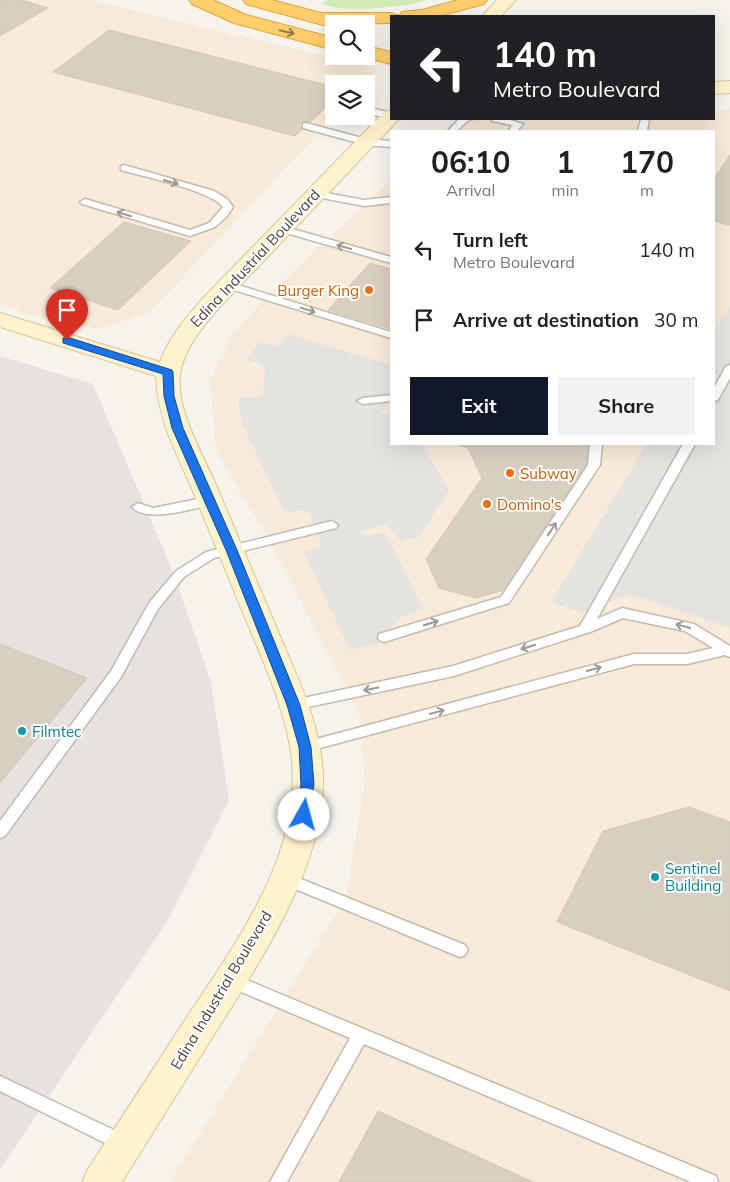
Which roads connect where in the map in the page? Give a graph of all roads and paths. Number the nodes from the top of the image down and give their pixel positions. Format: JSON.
{"nodes":[{"id":1,"x":198,"y":0,"type":"edge"},
{"id":2,"x":252,"y":0,"type":"edge"},
{"id":3,"x":478,"y":0,"type":"edge"},
{"id":4,"x":507,"y":0,"type":"edge"},
{"id":5,"x":423,"y":15,"type":"edge"},
{"id":6,"x":492,"y":15,"type":"edge"},
{"id":7,"x":316,"y":18,"type":"junction"},
{"id":8,"x":390,"y":18,"type":"edge"},
{"id":9,"x":325,"y":20,"type":"edge"},
{"id":10,"x":375,"y":32,"type":"edge"},
{"id":11,"x":390,"y":36,"type":"edge"},
{"id":12,"x":325,"y":42,"type":"edge"},
{"id":13,"x":375,"y":54,"type":"edge"},
{"id":14,"x":390,"y":58,"type":"edge"},
{"id":15,"x":730,"y":87,"type":"edge"},
{"id":16,"x":715,"y":88,"type":"edge"},
{"id":17,"x":375,"y":112,"type":"edge"},
{"id":18,"x":390,"y":116,"type":"edge"},
{"id":19,"x":390,"y":117,"type":"edge"},
{"id":20,"x":463,"y":120,"type":"edge"},
{"id":21,"x":500,"y":120,"type":"edge"},
{"id":22,"x":306,"y":126,"type":"dead end"},
{"id":23,"x":453,"y":130,"type":"edge"},
{"id":24,"x":514,"y":130,"type":"edge"},
{"id":25,"x":366,"y":142,"type":"junction"},
{"id":26,"x":390,"y":144,"type":"edge"},
{"id":27,"x":124,"y":168,"type":"dead end"},
{"id":28,"x":315,"y":194,"type":"junction"},
{"id":29,"x":390,"y":199,"type":"edge"},
{"id":30,"x":85,"y":202,"type":"dead end"},
{"id":31,"x":282,"y":229,"type":"junction"},
{"id":32,"x":390,"y":260,"type":"edge"},
{"id":33,"x":228,"y":285,"type":"junction"},
{"id":34,"x":0,"y":320,"type":"edge"},
{"id":35,"x":390,"y":335,"type":"edge"},
{"id":36,"x":730,"y":368,"type":"edge"},
{"id":37,"x":168,"y":372,"type":"junction"},
{"id":38,"x":715,"y":396,"type":"edge"},
{"id":39,"x":390,"y":398,"type":"edge"},
{"id":40,"x":363,"y":401,"type":"dead end"},
{"id":41,"x":596,"y":445,"type":"edge"},
{"id":42,"x":688,"y":445,"type":"edge"},
{"id":43,"x":208,"y":501,"type":"junction"},
{"id":44,"x":138,"y":507,"type":"dead end"},
{"id":45,"x":332,"y":526,"type":"dead end"},
{"id":46,"x":232,"y":550,"type":"junction"},
{"id":47,"x":585,"y":628,"type":"junction"},
{"id":48,"x":384,"y":637,"type":"dead end"},
{"id":49,"x":727,"y":651,"type":"edge"},
{"id":50,"x":294,"y":705,"type":"junction"},
{"id":51,"x":305,"y":747,"type":"junction"},
{"id":52,"x":0,"y":832,"type":"edge"},
{"id":53,"x":286,"y":879,"type":"junction"},
{"id":54,"x":460,"y":950,"type":"dead end"},
{"id":55,"x":230,"y":980,"type":"junction"},
{"id":56,"x":360,"y":1035,"type":"junction"},
{"id":57,"x":0,"y":1083,"type":"edge"},
{"id":58,"x":125,"y":1144,"type":"junction"},
{"id":59,"x":107,"y":1180,"type":"edge"},
{"id":60,"x":278,"y":1182,"type":"edge"},
{"id":61,"x":710,"y":1182,"type":"edge"}],
"edges":[{"from":1,"to":12,"type":"highway","one_way":true},
{"from":2,"to":7,"type":"highway"},
{"from":3,"to":5,"type":"highway"},
{"from":4,"to":6,"type":"street"},
{"from":7,"to":8,"type":"highway"},
{"from":7,"to":9,"type":"highway"},
{"from":10,"to":11,"type":"highway"},
{"from":13,"to":14,"type":"highway"},
{"from":15,"to":16,"type":"street"},
{"from":17,"to":18,"type":"lane"},
{"from":19,"to":25,"type":"street","name":"Edina Industrial Boulevard"},
{"from":20,"to":23,"type":"lane"},
{"from":21,"to":24,"type":"lane"},
{"from":22,"to":25,"type":"lane"},
{"from":25,"to":26,"type":"lane"},
{"from":25,"to":28,"type":"street","name":"Edina Industrial Boulevard"},
{"from":27,"to":30,"type":"lane","one_way":true},
{"from":28,"to":29,"type":"lane"},
{"from":28,"to":31,"type":"street","name":"Edina Industrial Boulevard"},
{"from":32,"to":31,"type":"lane","one_way":true},
{"from":31,"to":33,"type":"street","name":"Edina Industrial Boulevard"},
{"from":33,"to":35,"type":"lane","one_way":true},
{"from":33,"to":37,"type":"street","name":"Edina Industrial Boulevard"},
{"from":34,"to":37,"type":"street"},
{"from":36,"to":38,"type":"lane"},
{"from":37,"to":43,"type":"street","name":"Edina Industrial Boulevard"},
{"from":39,"to":40,"type":"lane"},
{"from":48,"to":41,"type":"lane","one_way":true},
{"from":42,"to":47,"type":"lane"},
{"from":43,"to":44,"type":"lane"},
{"from":43,"to":46,"type":"street","name":"Edina Industrial Boulevard"},
{"from":45,"to":46,"type":"lane"},
{"from":46,"to":50,"type":"street","name":"Edina Industrial Boulevard"},
{"from":46,"to":52,"type":"lane"},
{"from":49,"to":47,"type":"lane","one_way":true},
{"from":47,"to":50,"type":"lane","one_way":true},
{"from":51,"to":49,"type":"lane","one_way":true},
{"from":50,"to":51,"type":"street","name":"Edina Industrial Boulevard"},
{"from":51,"to":53,"type":"street","name":"Edina Industrial Boulevard"},
{"from":53,"to":54,"type":"lane"},
{"from":53,"to":55,"type":"street","name":"Edina Industrial Boulevard"},
{"from":55,"to":56,"type":"lane"},
{"from":55,"to":58,"type":"street","name":"Edina Industrial Boulevard"},
{"from":56,"to":60,"type":"lane"},
{"from":56,"to":61,"type":"lane"},
{"from":57,"to":58,"type":"lane"},
{"from":58,"to":59,"type":"street","name":"Edina Industrial Boulevard"}]}
